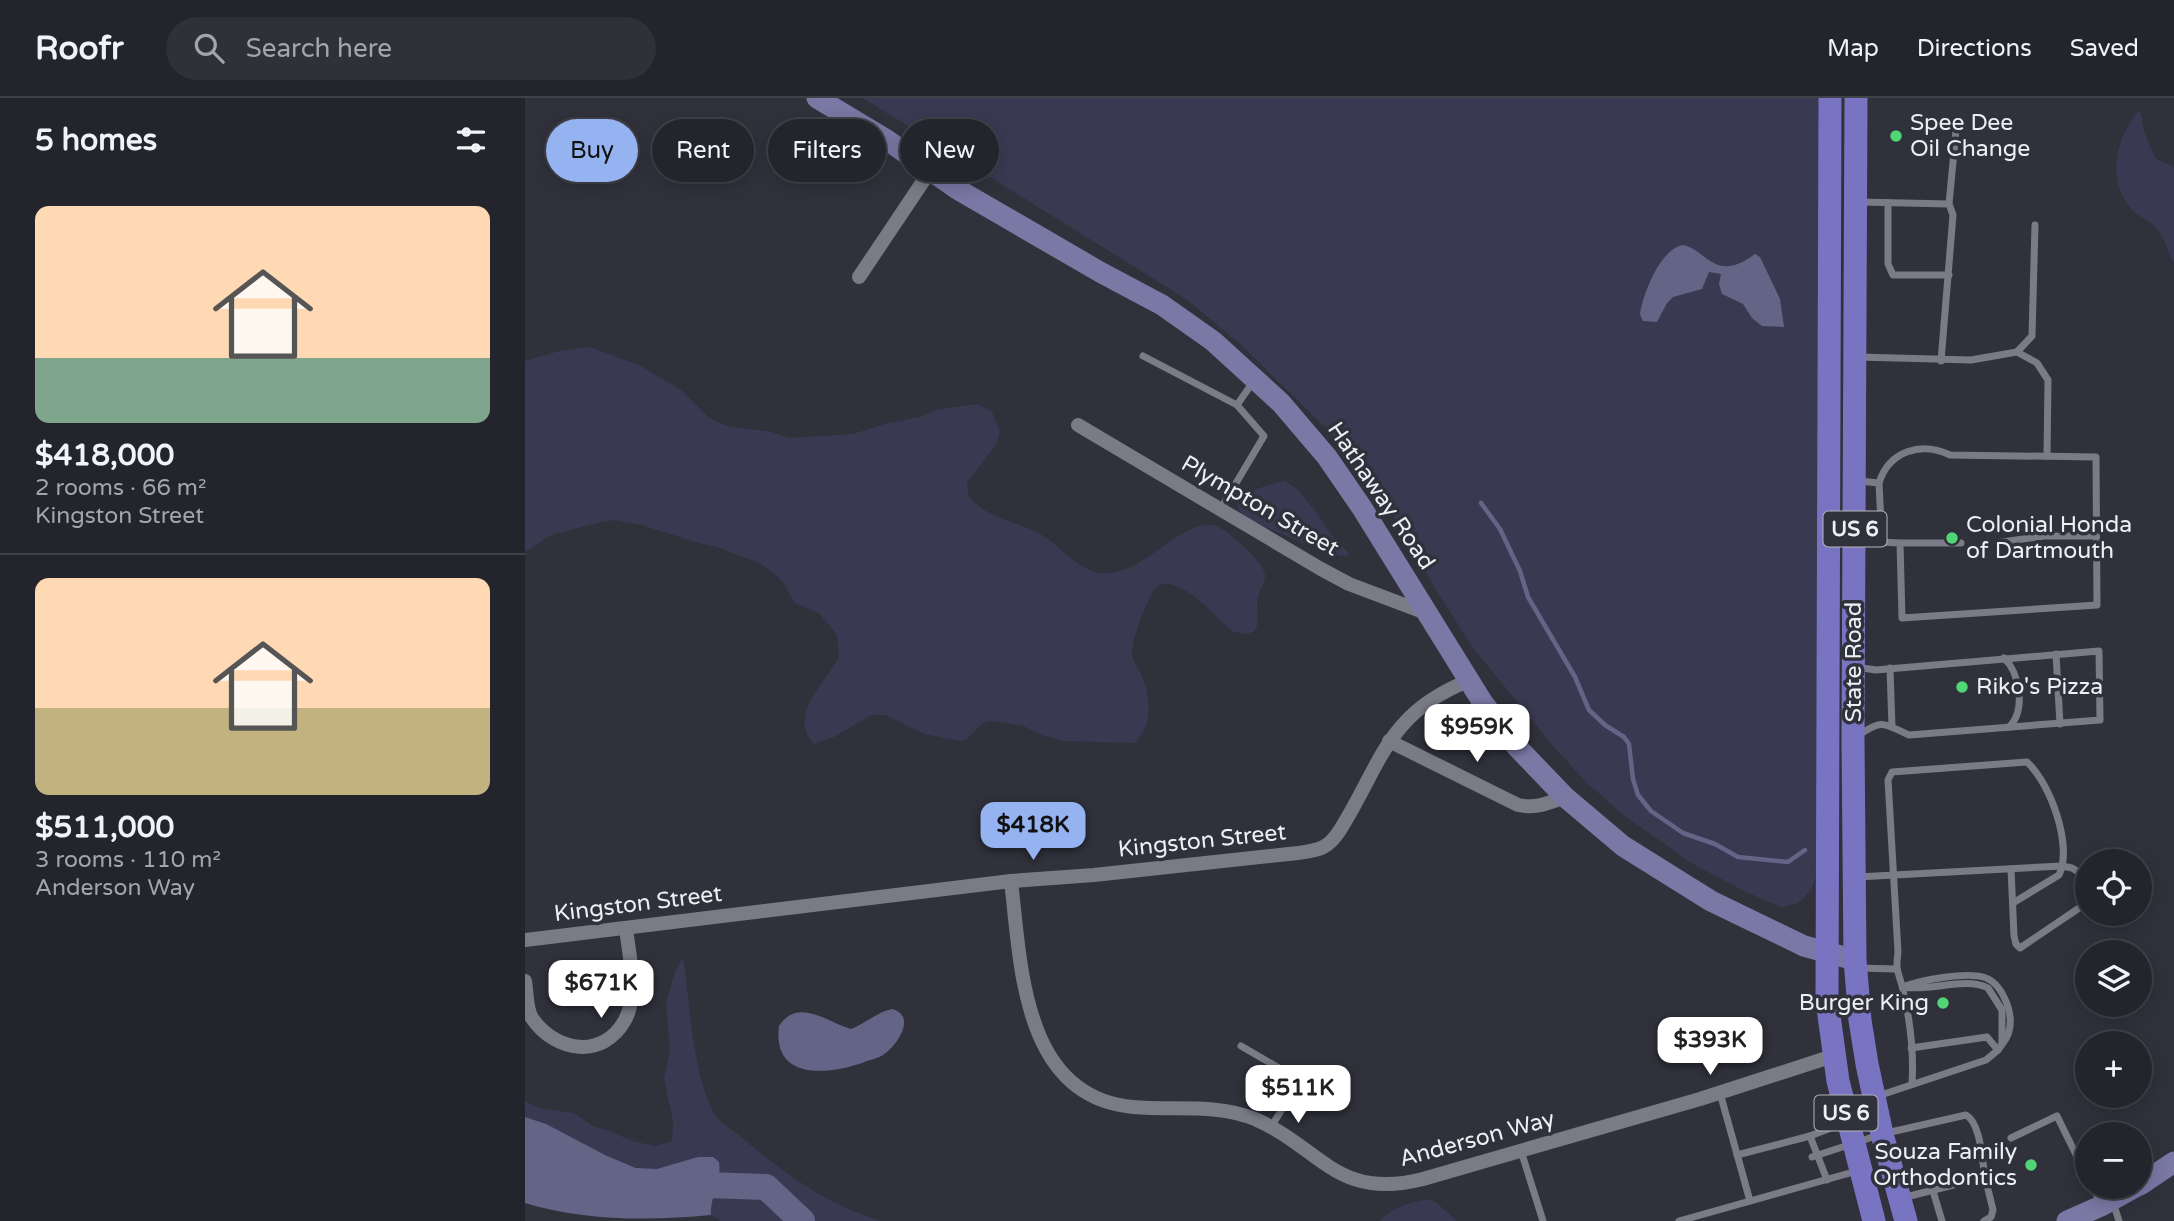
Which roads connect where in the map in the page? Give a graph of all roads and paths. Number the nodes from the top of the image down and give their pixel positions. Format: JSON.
{"nodes":[{"id":1,"x":817,"y":98,"type":"edge"},
{"id":2,"x":1830,"y":98,"type":"edge"},
{"id":3,"x":1856,"y":98,"type":"edge"},
{"id":4,"x":1957,"y":120,"type":"dead end"},
{"id":5,"x":900,"y":149,"type":"edge"},
{"id":6,"x":923,"y":182,"type":"edge"},
{"id":7,"x":949,"y":182,"type":"edge"},
{"id":8,"x":1855,"y":202,"type":"junction"},
{"id":9,"x":1888,"y":203,"type":"junction"},
{"id":10,"x":1949,"y":204,"type":"junction"},
{"id":11,"x":2035,"y":225,"type":"dead end"},
{"id":12,"x":1949,"y":275,"type":"junction"},
{"id":13,"x":859,"y":277,"type":"dead end"},
{"id":14,"x":2017,"y":352,"type":"junction"},
{"id":15,"x":1143,"y":356,"type":"dead end"},
{"id":16,"x":1829,"y":356,"type":"junction"},
{"id":17,"x":1854,"y":357,"type":"junction"},
{"id":18,"x":1941,"y":361,"type":"junction"},
{"id":19,"x":1256,"y":378,"type":"junction"},
{"id":20,"x":1237,"y":405,"type":"junction"},
{"id":21,"x":1078,"y":425,"type":"dead end"},
{"id":22,"x":2047,"y":456,"type":"junction"},
{"id":23,"x":1855,"y":481,"type":"junction"},
{"id":24,"x":1879,"y":483,"type":"junction"},
{"id":25,"x":1220,"y":511,"type":"junction"},
{"id":26,"x":2096,"y":536,"type":"junction"},
{"id":27,"x":1854,"y":541,"type":"junction"},
{"id":28,"x":2002,"y":542,"type":"dead end"},
{"id":29,"x":1882,"y":543,"type":"junction"},
{"id":30,"x":1900,"y":543,"type":"junction"},
{"id":31,"x":1961,"y":543,"type":"dead end"},
{"id":32,"x":1426,"y":612,"type":"junction"},
{"id":33,"x":2056,"y":654,"type":"junction"},
{"id":34,"x":2004,"y":658,"type":"junction"},
{"id":35,"x":1854,"y":667,"type":"junction"},
{"id":36,"x":1890,"y":668,"type":"junction"},
{"id":37,"x":1468,"y":681,"type":"junction"},
{"id":38,"x":2060,"y":723,"type":"junction"},
{"id":39,"x":1892,"y":727,"type":"junction"},
{"id":40,"x":2009,"y":727,"type":"junction"},
{"id":41,"x":1853,"y":740,"type":"junction"},
{"id":42,"x":1389,"y":741,"type":"junction"},
{"id":43,"x":1565,"y":797,"type":"junction"},
{"id":44,"x":2062,"y":866,"type":"junction"},
{"id":45,"x":2011,"y":869,"type":"junction"},
{"id":46,"x":2075,"y":870,"type":"edge"},
{"id":47,"x":1893,"y":875,"type":"junction"},
{"id":48,"x":1853,"y":877,"type":"junction"},
{"id":49,"x":1011,"y":881,"type":"junction"},
{"id":50,"x":2013,"y":903,"type":"junction"},
{"id":51,"x":2075,"y":911,"type":"edge"},
{"id":52,"x":626,"y":928,"type":"junction"},
{"id":53,"x":525,"y":940,"type":"edge"},
{"id":54,"x":1826,"y":953,"type":"junction"},
{"id":55,"x":1855,"y":964,"type":"junction"},
{"id":56,"x":1896,"y":969,"type":"junction"},
{"id":57,"x":525,"y":981,"type":"edge"},
{"id":58,"x":1903,"y":987,"type":"junction"},
{"id":59,"x":1241,"y":1046,"type":"dead end"},
{"id":60,"x":2000,"y":1047,"type":"junction"},
{"id":61,"x":1911,"y":1048,"type":"junction"},
{"id":62,"x":1833,"y":1056,"type":"junction"},
{"id":63,"x":1912,"y":1084,"type":"junction"},
{"id":64,"x":1720,"y":1093,"type":"junction"},
{"id":65,"x":1874,"y":1097,"type":"junction"},
{"id":66,"x":1848,"y":1121,"type":"junction"},
{"id":67,"x":1271,"y":1128,"type":"junction"},
{"id":68,"x":1882,"y":1133,"type":"junction"},
{"id":69,"x":1810,"y":1136,"type":"junction"},
{"id":70,"x":2011,"y":1138,"type":"dead end"},
{"id":71,"x":1854,"y":1144,"type":"junction"},
{"id":72,"x":1521,"y":1151,"type":"junction"},
{"id":73,"x":2075,"y":1152,"type":"edge"},
{"id":74,"x":1737,"y":1156,"type":"junction"},
{"id":75,"x":1815,"y":1156,"type":"junction"},
{"id":76,"x":2174,"y":1162,"type":"edge"},
{"id":77,"x":1860,"y":1170,"type":"junction"},
{"id":78,"x":1985,"y":1177,"type":"junction"},
{"id":79,"x":2152,"y":1177,"type":"edge"},
{"id":80,"x":1827,"y":1180,"type":"junction"},
{"id":81,"x":1933,"y":1191,"type":"junction"},
{"id":82,"x":2118,"y":1199,"type":"edge"},
{"id":83,"x":1750,"y":1201,"type":"junction"},
{"id":84,"x":1903,"y":1210,"type":"edge"},
{"id":85,"x":2100,"y":1210,"type":"edge"},
{"id":86,"x":1543,"y":1221,"type":"edge"},
{"id":87,"x":1679,"y":1221,"type":"edge"},
{"id":88,"x":1874,"y":1221,"type":"edge"},
{"id":89,"x":1942,"y":1221,"type":"edge"},
{"id":90,"x":1984,"y":1221,"type":"edge"},
{"id":91,"x":2067,"y":1221,"type":"edge"},
{"id":92,"x":2119,"y":1221,"type":"edge"}],
"edges":[{"from":1,"to":5,"type":"main road","name":"Hathaway Road"},
{"from":2,"to":16,"type":"main road","name":"State Road","number":"US 6"},
{"from":3,"to":8,"type":"main road","name":"State Road","number":"US 6"},
{"from":4,"to":10,"type":"lane"},
{"from":6,"to":13,"type":"street"},
{"from":7,"to":19,"type":"main road","name":"Hathaway Road"},
{"from":8,"to":9,"type":"lane"},
{"from":8,"to":17,"type":"main road","name":"State Road","number":"US 6"},
{"from":9,"to":10,"type":"lane"},
{"from":9,"to":12,"type":"lane"},
{"from":10,"to":12,"type":"lane"},
{"from":11,"to":14,"type":"lane"},
{"from":12,"to":18,"type":"lane"},
{"from":14,"to":18,"type":"lane"},
{"from":14,"to":22,"type":"lane"},
{"from":15,"to":20,"type":"lane"},
{"from":16,"to":17,"type":"main road"},
{"from":16,"to":54,"type":"main road","name":"State Road","number":"US 6"},
{"from":17,"to":18,"type":"lane"},
{"from":17,"to":23,"type":"main road","name":"State Road","number":"US 6"},
{"from":19,"to":20,"type":"lane"},
{"from":19,"to":32,"type":"main road","name":"Hathaway Road"},
{"from":20,"to":25,"type":"lane"},
{"from":21,"to":25,"type":"street","name":"Plympton Street"},
{"from":22,"to":24,"type":"lane"},
{"from":22,"to":26,"type":"lane"},
{"from":23,"to":24,"type":"lane"},
{"from":23,"to":27,"type":"main road","name":"State Road","number":"US 6"},
{"from":24,"to":29,"type":"lane"},
{"from":25,"to":32,"type":"street","name":"Plympton Street"},
{"from":26,"to":28,"type":"lane"},
{"from":26,"to":30,"type":"lane"},
{"from":27,"to":29,"type":"lane"},
{"from":27,"to":35,"type":"main road","name":"State Road","number":"US 6"},
{"from":29,"to":30,"type":"lane"},
{"from":30,"to":31,"type":"lane"},
{"from":32,"to":37,"type":"main road","name":"Hathaway Road"},
{"from":33,"to":34,"type":"lane"},
{"from":33,"to":38,"type":"lane"},
{"from":33,"to":38,"type":"lane"},
{"from":34,"to":36,"type":"lane"},
{"from":34,"to":40,"type":"lane"},
{"from":35,"to":36,"type":"lane"},
{"from":35,"to":41,"type":"main road","name":"State Road","number":"US 6"},
{"from":36,"to":39,"type":"lane"},
{"from":37,"to":42,"type":"street","name":"Kingston Street"},
{"from":37,"to":43,"type":"main road","name":"Hathaway Road"},
{"from":38,"to":40,"type":"lane"},
{"from":39,"to":40,"type":"lane"},
{"from":39,"to":41,"type":"lane"},
{"from":41,"to":48,"type":"main road","name":"State Road","number":"US 6"},
{"from":42,"to":43,"type":"street"},
{"from":42,"to":49,"type":"street","name":"Kingston Street"},
{"from":43,"to":54,"type":"main road","name":"Hathaway Road"},
{"from":44,"to":45,"type":"lane"},
{"from":44,"to":46,"type":"lane"},
{"from":44,"to":47,"type":"lane"},
{"from":44,"to":50,"type":"lane"},
{"from":45,"to":47,"type":"lane"},
{"from":45,"to":50,"type":"lane"},
{"from":47,"to":48,"type":"lane"},
{"from":47,"to":56,"type":"lane"},
{"from":48,"to":55,"type":"main road","name":"State Road","number":"US 6"},
{"from":49,"to":52,"type":"street","name":"Kingston Street"},
{"from":49,"to":67,"type":"street","name":"Anderson Way"},
{"from":50,"to":51,"type":"lane"},
{"from":52,"to":53,"type":"street","name":"Kingston Street"},
{"from":52,"to":57,"type":"street"},
{"from":54,"to":55,"type":"main road","name":"Hathaway Road"},
{"from":54,"to":62,"type":"main road","name":"State Road","number":"US 6"},
{"from":55,"to":56,"type":"lane"},
{"from":55,"to":65,"type":"main road","name":"State Road","number":"US 6"},
{"from":56,"to":58,"type":"lane"},
{"from":58,"to":60,"type":"lane"},
{"from":58,"to":61,"type":"lane"},
{"from":59,"to":67,"type":"lane"},
{"from":60,"to":61,"type":"lane"},
{"from":60,"to":63,"type":"lane"},
{"from":61,"to":63,"type":"lane"},
{"from":62,"to":64,"type":"street","name":"Anderson Way"},
{"from":62,"to":66,"type":"main road","name":"State Road","number":"US 6"},
{"from":63,"to":65,"type":"lane"},
{"from":64,"to":72,"type":"street","name":"Anderson Way"},
{"from":64,"to":74,"type":"lane"},
{"from":65,"to":68,"type":"main road","name":"State Road","number":"US 6"},
{"from":66,"to":69,"type":"lane"},
{"from":66,"to":71,"type":"main road","name":"State Road","number":"US 6"},
{"from":67,"to":72,"type":"street","name":"Anderson Way"},
{"from":68,"to":71,"type":"lane"},
{"from":68,"to":78,"type":"lane"},
{"from":68,"to":84,"type":"main road","name":"State Road","number":"US 6"},
{"from":69,"to":74,"type":"lane"},
{"from":69,"to":75,"type":"lane"},
{"from":70,"to":73,"type":"lane"},
{"from":71,"to":75,"type":"lane"},
{"from":71,"to":77,"type":"main road","name":"State Road","number":"US 6"},
{"from":72,"to":86,"type":"lane"},
{"from":74,"to":83,"type":"lane"},
{"from":75,"to":80,"type":"lane"},
{"from":76,"to":79,"type":"main road"},
{"from":77,"to":80,"type":"lane"},
{"from":77,"to":88,"type":"main road","name":"State Road","number":"US 6"},
{"from":78,"to":81,"type":"lane"},
{"from":78,"to":90,"type":"lane"},
{"from":80,"to":83,"type":"lane"},
{"from":81,"to":84,"type":"lane"},
{"from":81,"to":89,"type":"lane"},
{"from":82,"to":85,"type":"main road"},
{"from":83,"to":87,"type":"lane"},
{"from":85,"to":91,"type":"main road"},
{"from":85,"to":92,"type":"lane"}]}
